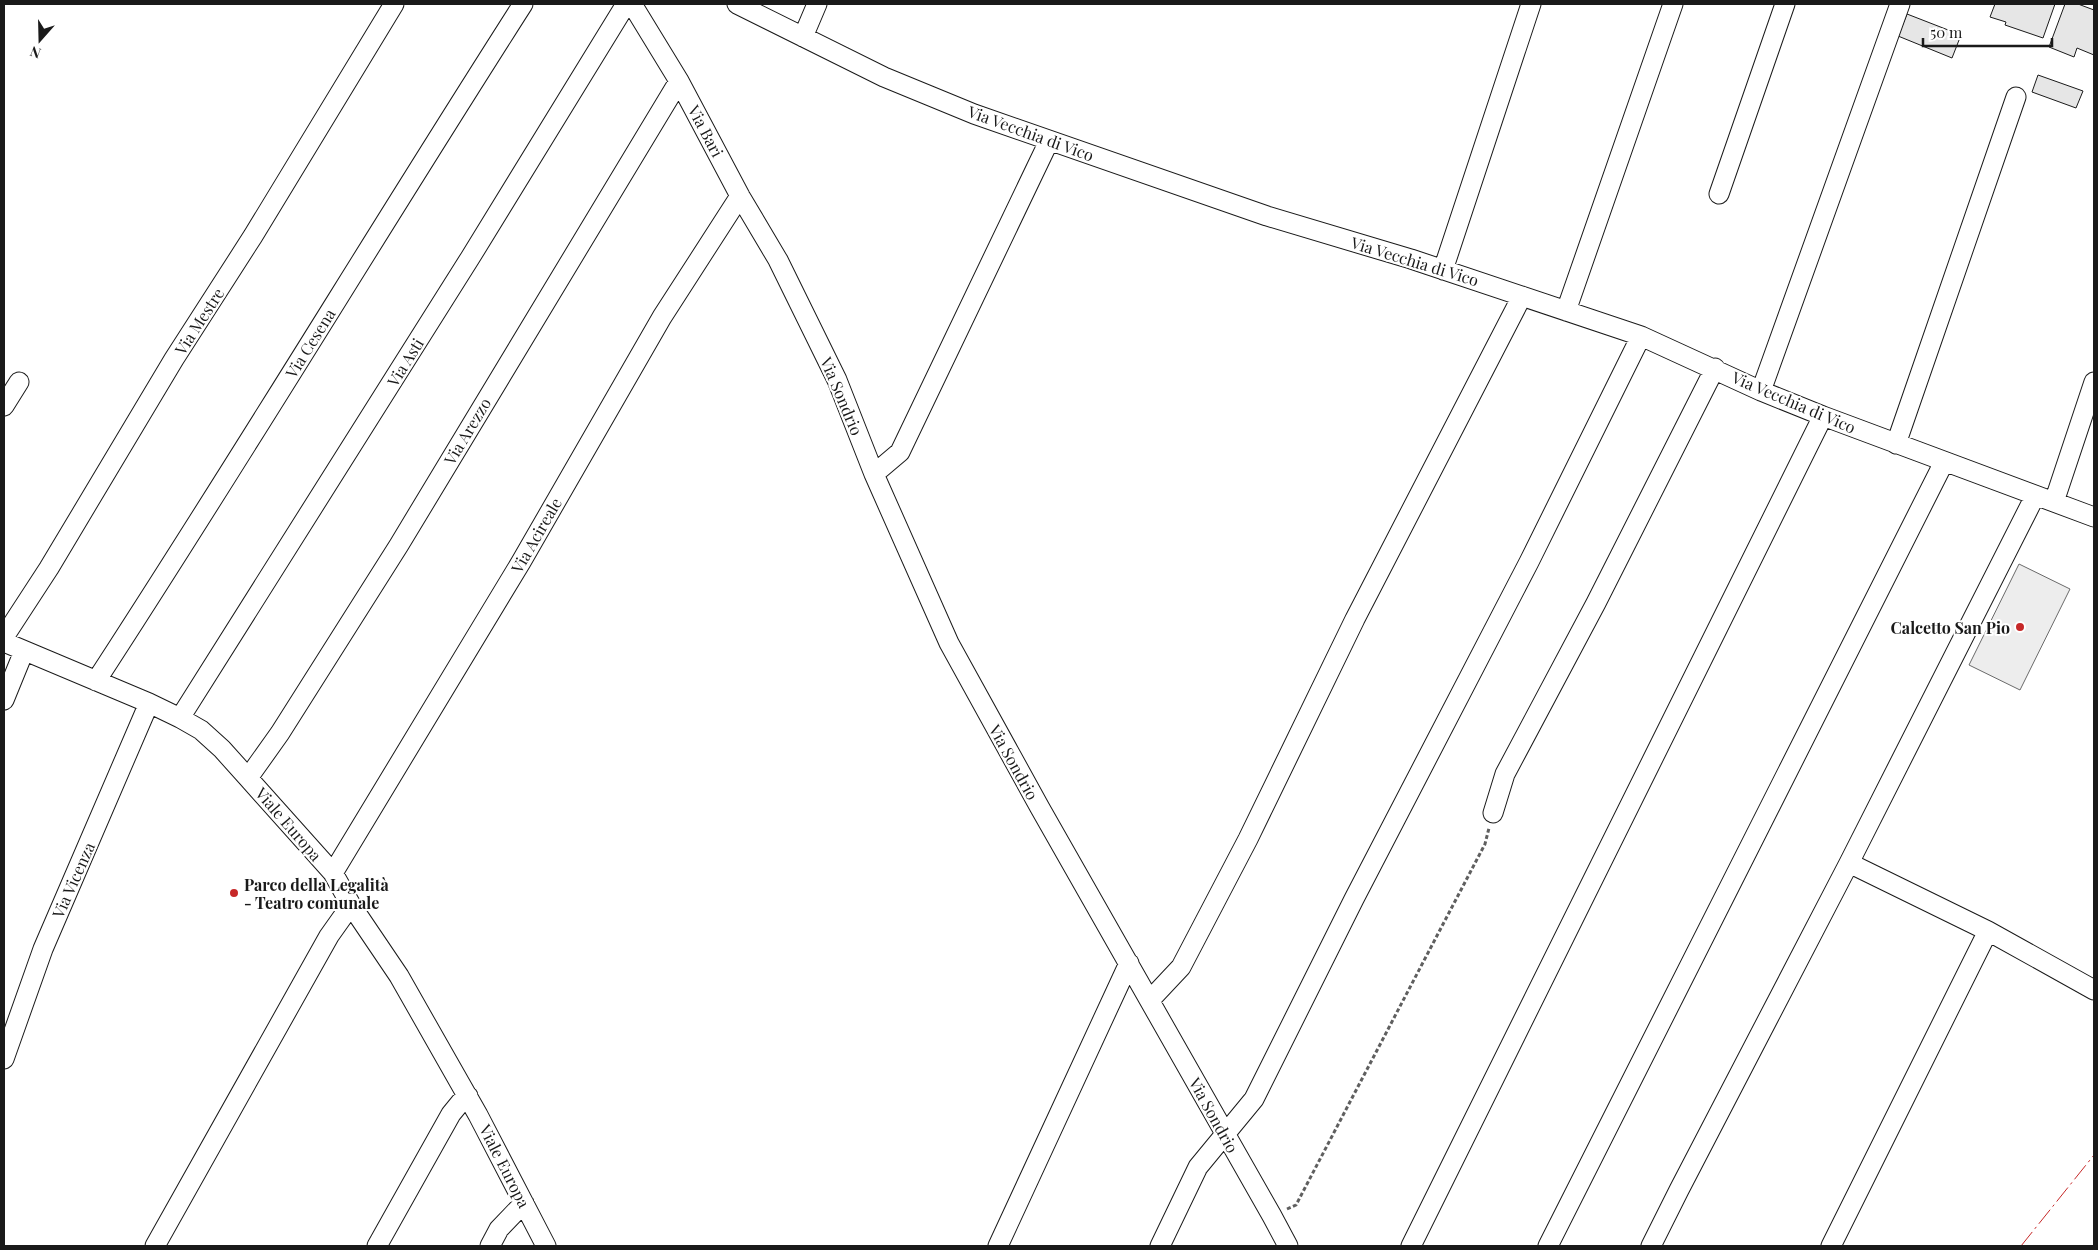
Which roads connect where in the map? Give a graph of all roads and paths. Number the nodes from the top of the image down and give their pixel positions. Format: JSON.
{"nodes":[{"id":1,"x":394,"y":4,"type":"edge"},
{"id":2,"x":523,"y":4,"type":"edge"},
{"id":3,"x":626,"y":4,"type":"edge"},
{"id":4,"x":632,"y":4,"type":"edge"},
{"id":5,"x":737,"y":4,"type":"edge"},
{"id":6,"x":817,"y":4,"type":"edge"},
{"id":7,"x":1531,"y":4,"type":"edge"},
{"id":8,"x":1673,"y":4,"type":"edge"},
{"id":9,"x":1785,"y":4,"type":"edge"},
{"id":10,"x":1900,"y":4,"type":"edge"},
{"id":11,"x":803,"y":37,"type":"junction"},
{"id":12,"x":679,"y":81,"type":"junction"},
{"id":13,"x":2016,"y":97,"type":"dead end"},
{"id":14,"x":1050,"y":141,"type":"junction"},
{"id":15,"x":1719,"y":194,"type":"dead end"},
{"id":16,"x":740,"y":196,"type":"junction"},
{"id":17,"x":778,"y":260,"type":"joint"},
{"id":18,"x":1443,"y":270,"type":"junction"},
{"id":19,"x":1522,"y":296,"type":"junction"},
{"id":20,"x":1566,"y":311,"type":"junction"},
{"id":21,"x":1641,"y":336,"type":"junction"},
{"id":22,"x":1715,"y":368,"type":"junction"},
{"id":23,"x":19,"y":382,"type":"dead end"},
{"id":24,"x":2094,"y":382,"type":"edge"},
{"id":25,"x":1761,"y":391,"type":"junction"},
{"id":26,"x":4,"y":406,"type":"edge"},
{"id":27,"x":1823,"y":416,"type":"junction"},
{"id":28,"x":1896,"y":444,"type":"junction"},
{"id":29,"x":1944,"y":462,"type":"junction"},
{"id":30,"x":874,"y":474,"type":"junction"},
{"id":31,"x":2035,"y":496,"type":"junction"},
{"id":32,"x":2054,"y":502,"type":"junction"},
{"id":33,"x":2094,"y":517,"type":"edge"},
{"id":34,"x":4,"y":637,"type":"edge"},
{"id":35,"x":4,"y":642,"type":"edge"},
{"id":36,"x":24,"y":651,"type":"junction"},
{"id":37,"x":96,"y":681,"type":"junction"},
{"id":38,"x":4,"y":700,"type":"edge"},
{"id":39,"x":150,"y":703,"type":"junction"},
{"id":40,"x":180,"y":718,"type":"junction"},
{"id":41,"x":248,"y":778,"type":"junction"},
{"id":42,"x":1493,"y":813,"type":"joint"},
{"id":43,"x":1849,"y":863,"type":"junction"},
{"id":44,"x":333,"y":873,"type":"junction"},
{"id":45,"x":351,"y":905,"type":"junction"},
{"id":46,"x":1988,"y":930,"type":"junction"},
{"id":47,"x":1129,"y":964,"type":"junction"},
{"id":48,"x":2094,"y":990,"type":"edge"},
{"id":49,"x":1150,"y":1000,"type":"junction"},
{"id":50,"x":4,"y":1059,"type":"edge"},
{"id":51,"x":468,"y":1096,"type":"junction"},
{"id":52,"x":1225,"y":1134,"type":"junction"},
{"id":53,"x":524,"y":1203,"type":"junction"},
{"id":54,"x":1272,"y":1216,"type":"junction"},
{"id":55,"x":155,"y":1246,"type":"edge"},
{"id":56,"x":377,"y":1246,"type":"edge"},
{"id":57,"x":490,"y":1246,"type":"edge"},
{"id":58,"x":546,"y":1246,"type":"edge"},
{"id":59,"x":998,"y":1246,"type":"edge"},
{"id":60,"x":1160,"y":1246,"type":"edge"},
{"id":61,"x":1288,"y":1246,"type":"edge"},
{"id":62,"x":1411,"y":1246,"type":"edge"},
{"id":63,"x":1548,"y":1246,"type":"edge"},
{"id":64,"x":1651,"y":1246,"type":"edge"},
{"id":65,"x":1832,"y":1246,"type":"edge"}],
"edges":[{"from":1,"to":34,"type":"street","name":"Via Mestre"},
{"from":2,"to":37,"type":"street","name":"Via Cesena"},
{"from":3,"to":40,"type":"street","name":"Via Asti"},
{"from":4,"to":12,"type":"street","name":"Via Bari"},
{"from":5,"to":11,"type":"street","name":"Via Vecchia di Vico"},
{"from":6,"to":11,"type":"street"},
{"from":7,"to":18,"type":"street"},
{"from":8,"to":20,"type":"street"},
{"from":9,"to":15,"type":"street"},
{"from":10,"to":25,"type":"street"},
{"from":11,"to":14,"type":"street","name":"Via Vecchia di Vico"},
{"from":12,"to":16,"type":"street","name":"Via Bari"},
{"from":12,"to":41,"type":"street","name":"Via Arezzo"},
{"from":13,"to":28,"type":"street"},
{"from":14,"to":18,"type":"street","name":"Via Vecchia di Vico"},
{"from":14,"to":30,"type":"street"},
{"from":16,"to":17,"type":"street","name":"Via Bari"},
{"from":16,"to":44,"type":"street","name":"Via Acireale"},
{"from":17,"to":30,"type":"street","name":"Via Sondrio"},
{"from":18,"to":19,"type":"street","name":"Via Vecchia di Vico"},
{"from":19,"to":20,"type":"street","name":"Via Vecchia di Vico"},
{"from":19,"to":49,"type":"street"},
{"from":20,"to":21,"type":"street","name":"Via Vecchia di Vico"},
{"from":21,"to":22,"type":"street","name":"Via Vecchia di Vico"},
{"from":21,"to":52,"type":"street"},
{"from":22,"to":25,"type":"street","name":"Via Vecchia di Vico"},
{"from":22,"to":42,"type":"street"},
{"from":23,"to":26,"type":"street"},
{"from":24,"to":32,"type":"street"},
{"from":25,"to":27,"type":"street","name":"Via Vecchia di Vico"},
{"from":27,"to":28,"type":"street","name":"Via Vecchia di Vico"},
{"from":27,"to":62,"type":"street"},
{"from":28,"to":29,"type":"street","name":"Via Vecchia di Vico"},
{"from":29,"to":31,"type":"street","name":"Via Vecchia di Vico"},
{"from":29,"to":63,"type":"street"},
{"from":30,"to":47,"type":"street","name":"Via Sondrio"},
{"from":31,"to":32,"type":"street","name":"Via Vecchia di Vico"},
{"from":31,"to":43,"type":"street"},
{"from":32,"to":33,"type":"street","name":"Via Vecchia di Vico"},
{"from":35,"to":36,"type":"street","name":"Viale Europa"},
{"from":36,"to":37,"type":"street","name":"Viale Europa"},
{"from":36,"to":38,"type":"street"},
{"from":37,"to":39,"type":"street","name":"Viale Europa"},
{"from":39,"to":40,"type":"street","name":"Viale Europa"},
{"from":39,"to":50,"type":"street","name":"Via Vicenza"},
{"from":40,"to":41,"type":"street","name":"Viale Europa"},
{"from":41,"to":44,"type":"street","name":"Viale Europa"},
{"from":42,"to":54,"type":"path"},
{"from":43,"to":46,"type":"street"},
{"from":43,"to":64,"type":"street"},
{"from":44,"to":45,"type":"street","name":"Viale Europa"},
{"from":45,"to":51,"type":"street","name":"Viale Europa"},
{"from":45,"to":55,"type":"street"},
{"from":46,"to":48,"type":"street"},
{"from":46,"to":65,"type":"street"},
{"from":47,"to":49,"type":"street","name":"Via Sondrio"},
{"from":47,"to":59,"type":"street"},
{"from":49,"to":52,"type":"street","name":"Via Sondrio"},
{"from":51,"to":53,"type":"street","name":"Viale Europa"},
{"from":51,"to":56,"type":"street"},
{"from":52,"to":54,"type":"street","name":"Via Sondrio"},
{"from":52,"to":60,"type":"street"},
{"from":53,"to":57,"type":"street"},
{"from":53,"to":58,"type":"street","name":"Viale Europa"},
{"from":54,"to":61,"type":"street","name":"Via Sondrio"}]}
